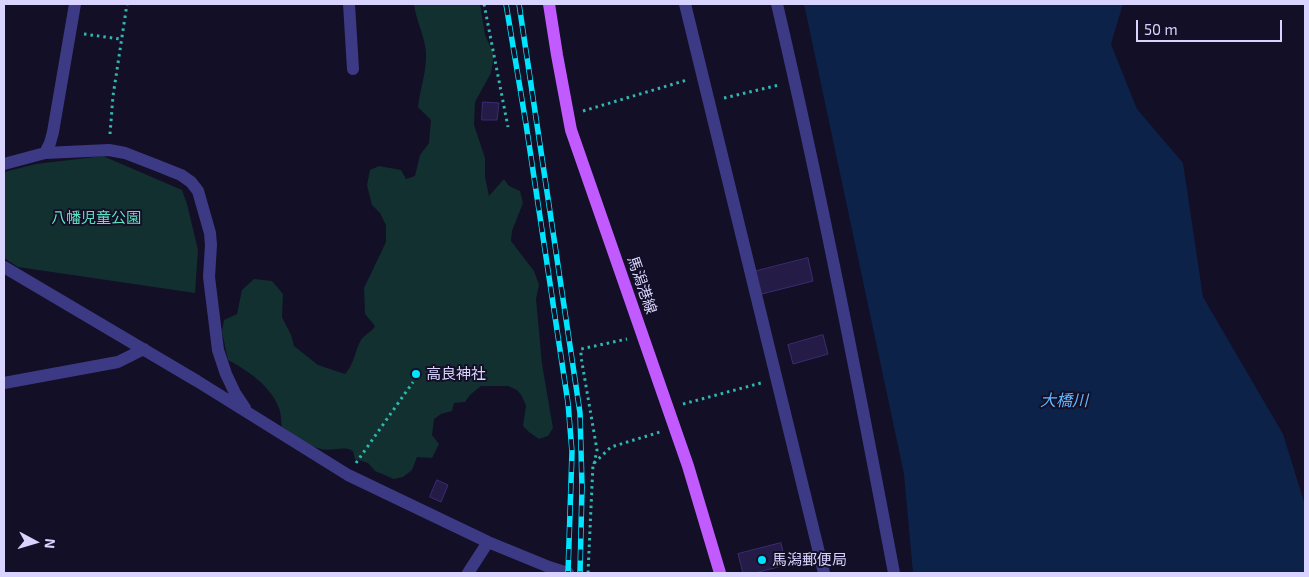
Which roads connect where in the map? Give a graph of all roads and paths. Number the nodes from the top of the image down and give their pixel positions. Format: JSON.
{"nodes":[{"id":1,"x":75,"y":4,"type":"edge"},
{"id":2,"x":127,"y":4,"type":"edge"},
{"id":3,"x":349,"y":4,"type":"edge"},
{"id":4,"x":484,"y":4,"type":"edge"},
{"id":5,"x":549,"y":4,"type":"edge"},
{"id":6,"x":686,"y":4,"type":"edge"},
{"id":7,"x":777,"y":4,"type":"edge"},
{"id":8,"x":70,"y":32,"type":"junction"},
{"id":9,"x":120,"y":39,"type":"junction"},
{"id":10,"x":353,"y":69,"type":"dead end"},
{"id":11,"x":702,"y":75,"type":"junction"},
{"id":12,"x":795,"y":81,"type":"junction"},
{"id":13,"x":709,"y":101,"type":"junction"},
{"id":14,"x":568,"y":115,"type":"junction"},
{"id":15,"x":508,"y":127,"type":"dead end"},
{"id":16,"x":109,"y":150,"type":"junction"},
{"id":17,"x":45,"y":154,"type":"junction"},
{"id":18,"x":4,"y":164,"type":"edge"},
{"id":19,"x":4,"y":267,"type":"edge"},
{"id":20,"x":643,"y":336,"type":"junction"},
{"id":21,"x":144,"y":349,"type":"junction"},
{"id":22,"x":778,"y":378,"type":"junction"},
{"id":23,"x":413,"y":382,"type":"dead end"},
{"id":24,"x":4,"y":383,"type":"edge"},
{"id":25,"x":668,"y":408,"type":"junction"},
{"id":26,"x":248,"y":412,"type":"junction"},
{"id":27,"x":675,"y":428,"type":"junction"},
{"id":28,"x":594,"y":464,"type":"junction"},
{"id":29,"x":348,"y":475,"type":"junction"},
{"id":30,"x":488,"y":542,"type":"junction"},
{"id":31,"x":468,"y":573,"type":"edge"},
{"id":32,"x":568,"y":573,"type":"edge"},
{"id":33,"x":588,"y":573,"type":"edge"},
{"id":34,"x":720,"y":573,"type":"edge"},
{"id":35,"x":824,"y":573,"type":"edge"},
{"id":36,"x":894,"y":573,"type":"edge"}],
"edges":[{"from":1,"to":8,"type":"street"},
{"from":2,"to":9,"type":"path"},
{"from":3,"to":10,"type":"street"},
{"from":4,"to":15,"type":"path"},
{"from":5,"to":14,"type":"main road","name":"馬潟港線"},
{"from":6,"to":11,"type":"street"},
{"from":7,"to":12,"type":"street"},
{"from":8,"to":9,"type":"path"},
{"from":8,"to":17,"type":"street"},
{"from":9,"to":16,"type":"path"},
{"from":11,"to":13,"type":"street"},
{"from":11,"to":14,"type":"path"},
{"from":12,"to":13,"type":"path"},
{"from":12,"to":36,"type":"street"},
{"from":13,"to":22,"type":"street"},
{"from":14,"to":20,"type":"main road","name":"馬潟港線"},
{"from":16,"to":17,"type":"street"},
{"from":16,"to":26,"type":"street"},
{"from":17,"to":18,"type":"street"},
{"from":19,"to":21,"type":"street"},
{"from":20,"to":25,"type":"main road","name":"馬潟港線"},
{"from":20,"to":28,"type":"path"},
{"from":21,"to":24,"type":"street"},
{"from":21,"to":26,"type":"street"},
{"from":22,"to":25,"type":"path"},
{"from":22,"to":35,"type":"street"},
{"from":23,"to":29,"type":"path"},
{"from":25,"to":27,"type":"main road","name":"馬潟港線"},
{"from":26,"to":29,"type":"street"},
{"from":27,"to":28,"type":"path"},
{"from":27,"to":34,"type":"main road","name":"馬潟港線"},
{"from":28,"to":33,"type":"path"},
{"from":29,"to":30,"type":"street"},
{"from":30,"to":31,"type":"street"},
{"from":30,"to":32,"type":"street"}]}
